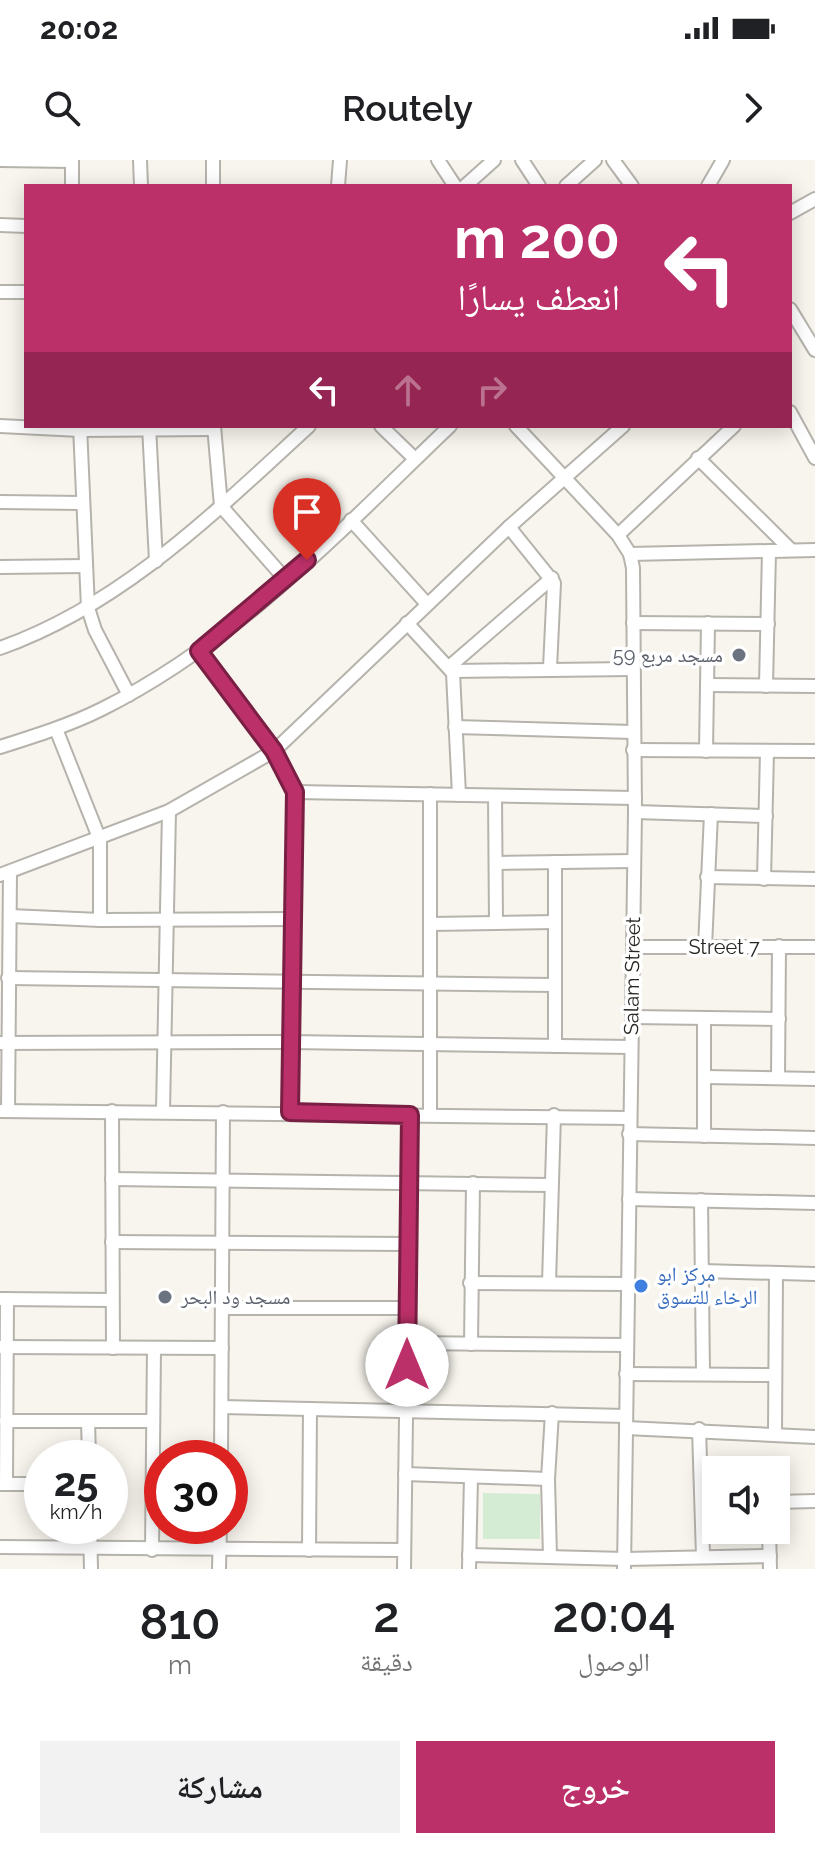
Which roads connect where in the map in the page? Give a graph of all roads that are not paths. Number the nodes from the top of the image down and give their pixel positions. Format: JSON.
{"nodes":[{"id":1,"x":0,"y":160,"type":"edge"},
{"id":2,"x":140,"y":160,"type":"edge"},
{"id":3,"x":213,"y":160,"type":"edge"},
{"id":4,"x":340,"y":160,"type":"edge"},
{"id":5,"x":438,"y":160,"type":"edge"},
{"id":6,"x":494,"y":160,"type":"edge"},
{"id":7,"x":522,"y":160,"type":"edge"},
{"id":8,"x":595,"y":160,"type":"edge"},
{"id":9,"x":613,"y":160,"type":"edge"},
{"id":10,"x":723,"y":160,"type":"edge"},
{"id":11,"x":72,"y":161,"type":"edge"},
{"id":12,"x":72,"y":184,"type":"edge"},
{"id":13,"x":141,"y":184,"type":"edge"},
{"id":14,"x":213,"y":184,"type":"edge"},
{"id":15,"x":338,"y":184,"type":"edge"},
{"id":16,"x":454,"y":184,"type":"edge"},
{"id":17,"x":467,"y":184,"type":"edge"},
{"id":18,"x":538,"y":184,"type":"edge"},
{"id":19,"x":568,"y":184,"type":"edge"},
{"id":20,"x":631,"y":184,"type":"edge"},
{"id":21,"x":709,"y":184,"type":"edge"},
{"id":22,"x":815,"y":199,"type":"edge"},
{"id":23,"x":792,"y":212,"type":"edge"},
{"id":24,"x":0,"y":225,"type":"edge"},
{"id":25,"x":24,"y":226,"type":"edge"},
{"id":26,"x":0,"y":292,"type":"edge"},
{"id":27,"x":24,"y":292,"type":"edge"},
{"id":28,"x":792,"y":312,"type":"edge"},
{"id":29,"x":815,"y":321,"type":"edge"},
{"id":30,"x":800,"y":325,"type":"junction"},
{"id":31,"x":815,"y":350,"type":"edge"},
{"id":32,"x":792,"y":416,"type":"edge"},
{"id":33,"x":0,"y":426,"type":"edge"},
{"id":34,"x":24,"y":427,"type":"edge"},
{"id":35,"x":80,"y":428,"type":"edge"},
{"id":36,"x":149,"y":428,"type":"edge"},
{"id":37,"x":214,"y":428,"type":"edge"},
{"id":38,"x":307,"y":428,"type":"edge"},
{"id":39,"x":383,"y":428,"type":"edge"},
{"id":40,"x":448,"y":428,"type":"edge"},
{"id":41,"x":518,"y":428,"type":"edge"},
{"id":42,"x":621,"y":428,"type":"edge"},
{"id":43,"x":730,"y":428,"type":"edge"},
{"id":44,"x":698,"y":458,"type":"junction"},
{"id":45,"x":815,"y":458,"type":"edge"},
{"id":46,"x":415,"y":459,"type":"junction"},
{"id":47,"x":564,"y":478,"type":"junction"},
{"id":48,"x":0,"y":502,"type":"edge"},
{"id":49,"x":82,"y":503,"type":"junction"},
{"id":50,"x":221,"y":506,"type":"junction"},
{"id":51,"x":351,"y":520,"type":"junction"},
{"id":52,"x":509,"y":527,"type":"junction"},
{"id":53,"x":618,"y":535,"type":"junction"},
{"id":54,"x":791,"y":550,"type":"junction"},
{"id":55,"x":815,"y":550,"type":"edge"},
{"id":56,"x":769,"y":551,"type":"junction"},
{"id":57,"x":630,"y":554,"type":"junction"},
{"id":58,"x":156,"y":561,"type":"junction"},
{"id":59,"x":86,"y":566,"type":"junction"},
{"id":60,"x":0,"y":567,"type":"edge"},
{"id":61,"x":552,"y":578,"type":"junction"},
{"id":62,"x":286,"y":580,"type":"junction"},
{"id":63,"x":427,"y":604,"type":"junction"},
{"id":64,"x":88,"y":608,"type":"junction"},
{"id":65,"x":407,"y":623,"type":"junction"},
{"id":66,"x":633,"y":623,"type":"junction"},
{"id":67,"x":708,"y":623,"type":"junction"},
{"id":68,"x":768,"y":624,"type":"junction"},
{"id":69,"x":0,"y":648,"type":"edge"},
{"id":70,"x":199,"y":651,"type":"junction"},
{"id":71,"x":550,"y":668,"type":"junction"},
{"id":72,"x":450,"y":669,"type":"junction"},
{"id":73,"x":632,"y":669,"type":"junction"},
{"id":74,"x":707,"y":685,"type":"junction"},
{"id":75,"x":766,"y":686,"type":"junction"},
{"id":76,"x":815,"y":686,"type":"edge"},
{"id":77,"x":129,"y":695,"type":"junction"},
{"id":78,"x":455,"y":727,"type":"junction"},
{"id":79,"x":56,"y":729,"type":"junction"},
{"id":80,"x":633,"y":732,"type":"junction"},
{"id":81,"x":0,"y":747,"type":"edge"},
{"id":82,"x":633,"y":750,"type":"junction"},
{"id":83,"x":274,"y":751,"type":"junction"},
{"id":84,"x":706,"y":751,"type":"junction"},
{"id":85,"x":815,"y":751,"type":"edge"},
{"id":86,"x":767,"y":752,"type":"junction"},
{"id":87,"x":295,"y":792,"type":"junction"},
{"id":88,"x":430,"y":794,"type":"junction"},
{"id":89,"x":459,"y":795,"type":"junction"},
{"id":90,"x":495,"y":796,"type":"junction"},
{"id":91,"x":635,"y":798,"type":"junction"},
{"id":92,"x":169,"y":811,"type":"junction"},
{"id":93,"x":635,"y":812,"type":"junction"},
{"id":94,"x":711,"y":814,"type":"junction"},
{"id":95,"x":766,"y":816,"type":"junction"},
{"id":96,"x":100,"y":840,"type":"junction"},
{"id":97,"x":634,"y":861,"type":"junction"},
{"id":98,"x":555,"y":862,"type":"junction"},
{"id":99,"x":496,"y":863,"type":"junction"},
{"id":100,"x":5,"y":874,"type":"edge"},
{"id":101,"x":707,"y":877,"type":"junction"},
{"id":102,"x":764,"y":879,"type":"junction"},
{"id":103,"x":815,"y":879,"type":"edge"},
{"id":104,"x":10,"y":916,"type":"junction"},
{"id":105,"x":292,"y":919,"type":"junction"},
{"id":106,"x":100,"y":920,"type":"junction"},
{"id":107,"x":165,"y":921,"type":"junction"},
{"id":108,"x":555,"y":922,"type":"junction"},
{"id":109,"x":496,"y":923,"type":"junction"},
{"id":110,"x":431,"y":924,"type":"junction"},
{"id":111,"x":779,"y":946,"type":"junction"},
{"id":112,"x":633,"y":947,"type":"junction"},
{"id":113,"x":705,"y":947,"type":"junction"},
{"id":114,"x":815,"y":947,"type":"edge"},
{"id":115,"x":8,"y":978,"type":"junction"},
{"id":116,"x":164,"y":980,"type":"junction"},
{"id":117,"x":291,"y":981,"type":"junction"},
{"id":118,"x":431,"y":984,"type":"junction"},
{"id":119,"x":555,"y":985,"type":"junction"},
{"id":120,"x":632,"y":1017,"type":"junction"},
{"id":121,"x":704,"y":1018,"type":"junction"},
{"id":122,"x":779,"y":1019,"type":"junction"},
{"id":123,"x":290,"y":1042,"type":"junction"},
{"id":124,"x":4,"y":1043,"type":"edge"},
{"id":125,"x":163,"y":1045,"type":"junction"},
{"id":126,"x":432,"y":1045,"type":"junction"},
{"id":127,"x":555,"y":1046,"type":"junction"},
{"id":128,"x":631,"y":1047,"type":"junction"},
{"id":129,"x":705,"y":1077,"type":"junction"},
{"id":130,"x":778,"y":1078,"type":"junction"},
{"id":131,"x":815,"y":1079,"type":"edge"},
{"id":132,"x":4,"y":1111,"type":"edge"},
{"id":133,"x":112,"y":1111,"type":"junction"},
{"id":134,"x":163,"y":1111,"type":"junction"},
{"id":135,"x":223,"y":1112,"type":"junction"},
{"id":136,"x":290,"y":1112,"type":"junction"},
{"id":137,"x":430,"y":1114,"type":"junction"},
{"id":138,"x":410,"y":1115,"type":"junction"},
{"id":139,"x":554,"y":1115,"type":"junction"},
{"id":140,"x":629,"y":1118,"type":"junction"},
{"id":141,"x":629,"y":1134,"type":"junction"},
{"id":142,"x":704,"y":1136,"type":"junction"},
{"id":143,"x":815,"y":1138,"type":"edge"},
{"id":144,"x":112,"y":1179,"type":"junction"},
{"id":145,"x":224,"y":1180,"type":"junction"},
{"id":146,"x":408,"y":1181,"type":"junction"},
{"id":147,"x":473,"y":1183,"type":"junction"},
{"id":148,"x":550,"y":1185,"type":"junction"},
{"id":149,"x":629,"y":1199,"type":"junction"},
{"id":150,"x":701,"y":1200,"type":"junction"},
{"id":151,"x":815,"y":1203,"type":"edge"},
{"id":152,"x":112,"y":1242,"type":"junction"},
{"id":153,"x":224,"y":1244,"type":"junction"},
{"id":154,"x":407,"y":1244,"type":"junction"},
{"id":155,"x":702,"y":1271,"type":"junction"},
{"id":156,"x":776,"y":1273,"type":"junction"},
{"id":157,"x":815,"y":1274,"type":"edge"},
{"id":158,"x":470,"y":1283,"type":"junction"},
{"id":159,"x":549,"y":1283,"type":"junction"},
{"id":160,"x":628,"y":1284,"type":"junction"},
{"id":161,"x":4,"y":1299,"type":"edge"},
{"id":162,"x":112,"y":1300,"type":"junction"},
{"id":163,"x":223,"y":1308,"type":"junction"},
{"id":164,"x":407,"y":1308,"type":"junction"},
{"id":165,"x":407,"y":1343,"type":"junction"},
{"id":166,"x":471,"y":1344,"type":"junction"},
{"id":167,"x":627,"y":1345,"type":"junction"},
{"id":168,"x":4,"y":1347,"type":"edge"},
{"id":169,"x":113,"y":1348,"type":"junction"},
{"id":170,"x":154,"y":1348,"type":"junction"},
{"id":171,"x":222,"y":1348,"type":"junction"},
{"id":172,"x":626,"y":1374,"type":"junction"},
{"id":173,"x":703,"y":1374,"type":"junction"},
{"id":174,"x":775,"y":1375,"type":"junction"},
{"id":175,"x":222,"y":1407,"type":"junction"},
{"id":176,"x":310,"y":1409,"type":"junction"},
{"id":177,"x":406,"y":1410,"type":"junction"},
{"id":178,"x":552,"y":1413,"type":"junction"},
{"id":179,"x":6,"y":1421,"type":"junction"},
{"id":180,"x":88,"y":1421,"type":"junction"},
{"id":181,"x":153,"y":1421,"type":"junction"},
{"id":182,"x":626,"y":1422,"type":"junction"},
{"id":183,"x":699,"y":1429,"type":"junction"},
{"id":184,"x":775,"y":1433,"type":"junction"},
{"id":185,"x":815,"y":1437,"type":"edge"},
{"id":186,"x":89,"y":1440,"type":"edge"},
{"id":187,"x":221,"y":1440,"type":"edge"},
{"id":188,"x":405,"y":1474,"type":"junction"},
{"id":189,"x":471,"y":1477,"type":"junction"},
{"id":190,"x":548,"y":1479,"type":"junction"},
{"id":191,"x":3,"y":1484,"type":"edge"},
{"id":192,"x":24,"y":1484,"type":"edge"},
{"id":193,"x":815,"y":1501,"type":"edge"},
{"id":194,"x":790,"y":1502,"type":"edge"},
{"id":195,"x":702,"y":1516,"type":"edge"},
{"id":196,"x":91,"y":1544,"type":"edge"},
{"id":197,"x":220,"y":1544,"type":"edge"},
{"id":198,"x":703,"y":1544,"type":"edge"},
{"id":199,"x":0,"y":1547,"type":"edge"},
{"id":200,"x":91,"y":1548,"type":"junction"},
{"id":201,"x":152,"y":1550,"type":"junction"},
{"id":202,"x":309,"y":1550,"type":"junction"},
{"id":203,"x":404,"y":1550,"type":"junction"},
{"id":204,"x":220,"y":1551,"type":"junction"},
{"id":205,"x":469,"y":1555,"type":"junction"},
{"id":206,"x":703,"y":1556,"type":"junction"},
{"id":207,"x":550,"y":1557,"type":"junction"},
{"id":208,"x":770,"y":1563,"type":"edge"},
{"id":209,"x":624,"y":1564,"type":"edge"},
{"id":210,"x":91,"y":1569,"type":"edge"},
{"id":211,"x":219,"y":1569,"type":"edge"},
{"id":212,"x":404,"y":1569,"type":"edge"},
{"id":213,"x":469,"y":1569,"type":"edge"}],
"edges":[{"from":1,"to":11,"type":"street"},
{"from":2,"to":13,"type":"street"},
{"from":3,"to":14,"type":"street"},
{"from":4,"to":15,"type":"street"},
{"from":5,"to":16,"type":"street"},
{"from":6,"to":17,"type":"street"},
{"from":7,"to":18,"type":"street"},
{"from":8,"to":19,"type":"street"},
{"from":9,"to":20,"type":"street"},
{"from":10,"to":21,"type":"street"},
{"from":11,"to":12,"type":"street"},
{"from":22,"to":23,"type":"street"},
{"from":24,"to":25,"type":"street"},
{"from":26,"to":27,"type":"street"},
{"from":28,"to":30,"type":"street"},
{"from":29,"to":30,"type":"street"},
{"from":30,"to":31,"type":"street"},
{"from":32,"to":45,"type":"street"},
{"from":33,"to":34,"type":"street"},
{"from":35,"to":36,"type":"street"},
{"from":35,"to":49,"type":"street"},
{"from":36,"to":37,"type":"street"},
{"from":36,"to":58,"type":"street"},
{"from":37,"to":50,"type":"street"},
{"from":38,"to":50,"type":"street"},
{"from":39,"to":46,"type":"street"},
{"from":40,"to":46,"type":"street"},
{"from":41,"to":47,"type":"street","name":"Salam Street"},
{"from":42,"to":47,"type":"street"},
{"from":43,"to":44,"type":"street"},
{"from":44,"to":53,"type":"street"},
{"from":44,"to":54,"type":"street"},
{"from":46,"to":51,"type":"street"},
{"from":47,"to":52,"type":"street"},
{"from":47,"to":53,"type":"street","name":"Salam Street"},
{"from":48,"to":49,"type":"street"},
{"from":49,"to":59,"type":"street"},
{"from":50,"to":58,"type":"street"},
{"from":50,"to":62,"type":"street"},
{"from":51,"to":62,"type":"street"},
{"from":51,"to":63,"type":"street"},
{"from":52,"to":61,"type":"street"},
{"from":52,"to":63,"type":"street"},
{"from":53,"to":57,"type":"street","name":"Salam Street"},
{"from":54,"to":55,"type":"street"},
{"from":54,"to":56,"type":"street"},
{"from":56,"to":57,"type":"street"},
{"from":56,"to":68,"type":"street"},
{"from":57,"to":66,"type":"street","name":"Salam Street"},
{"from":58,"to":64,"type":"street"},
{"from":59,"to":60,"type":"street"},
{"from":59,"to":64,"type":"street"},
{"from":61,"to":71,"type":"street"},
{"from":61,"to":72,"type":"street"},
{"from":62,"to":70,"type":"street"},
{"from":63,"to":65,"type":"street"},
{"from":64,"to":69,"type":"street"},
{"from":64,"to":77,"type":"street"},
{"from":65,"to":72,"type":"street"},
{"from":65,"to":83,"type":"street"},
{"from":66,"to":67,"type":"street"},
{"from":66,"to":73,"type":"street","name":"Salam Street"},
{"from":67,"to":68,"type":"street"},
{"from":67,"to":74,"type":"street"},
{"from":68,"to":75,"type":"street"},
{"from":70,"to":77,"type":"street"},
{"from":70,"to":83,"type":"street"},
{"from":71,"to":72,"type":"street"},
{"from":71,"to":73,"type":"street"},
{"from":72,"to":78,"type":"street"},
{"from":73,"to":80,"type":"street","name":"Salam Street"},
{"from":74,"to":75,"type":"street"},
{"from":74,"to":84,"type":"street"},
{"from":75,"to":76,"type":"street"},
{"from":77,"to":79,"type":"street"},
{"from":78,"to":80,"type":"street"},
{"from":78,"to":89,"type":"street"},
{"from":79,"to":81,"type":"street"},
{"from":79,"to":96,"type":"street"},
{"from":80,"to":82,"type":"street","name":"Salam Street"},
{"from":82,"to":84,"type":"street"},
{"from":82,"to":91,"type":"street","name":"Salam Street"},
{"from":83,"to":87,"type":"street"},
{"from":83,"to":92,"type":"street"},
{"from":84,"to":86,"type":"street"},
{"from":85,"to":86,"type":"street"},
{"from":86,"to":95,"type":"street"},
{"from":87,"to":88,"type":"street"},
{"from":87,"to":105,"type":"street"},
{"from":88,"to":89,"type":"street"},
{"from":88,"to":110,"type":"street"},
{"from":89,"to":90,"type":"street"},
{"from":90,"to":91,"type":"street"},
{"from":90,"to":99,"type":"street"},
{"from":91,"to":93,"type":"street","name":"Salam Street"},
{"from":92,"to":96,"type":"street"},
{"from":92,"to":107,"type":"street"},
{"from":93,"to":94,"type":"street"},
{"from":93,"to":97,"type":"street","name":"Salam Street"},
{"from":94,"to":95,"type":"street"},
{"from":94,"to":101,"type":"street"},
{"from":95,"to":102,"type":"street"},
{"from":96,"to":100,"type":"street"},
{"from":96,"to":106,"type":"street"},
{"from":97,"to":98,"type":"street"},
{"from":97,"to":112,"type":"street","name":"Salam Street"},
{"from":98,"to":99,"type":"street"},
{"from":98,"to":108,"type":"street"},
{"from":99,"to":109,"type":"street"},
{"from":100,"to":104,"type":"street"},
{"from":101,"to":102,"type":"street"},
{"from":101,"to":113,"type":"street"},
{"from":102,"to":103,"type":"street"},
{"from":104,"to":106,"type":"street"},
{"from":104,"to":115,"type":"street"},
{"from":105,"to":107,"type":"street"},
{"from":105,"to":117,"type":"street"},
{"from":106,"to":107,"type":"street"},
{"from":107,"to":116,"type":"street"},
{"from":108,"to":109,"type":"street"},
{"from":108,"to":119,"type":"street"},
{"from":109,"to":110,"type":"street"},
{"from":110,"to":118,"type":"street"},
{"from":111,"to":113,"type":"street","name":"Street 7"},
{"from":111,"to":114,"type":"street","name":"Street 7"},
{"from":111,"to":122,"type":"street"},
{"from":112,"to":113,"type":"street","name":"Street 7"},
{"from":112,"to":120,"type":"street","name":"Salam Street"},
{"from":115,"to":116,"type":"street"},
{"from":115,"to":124,"type":"street"},
{"from":116,"to":117,"type":"street"},
{"from":116,"to":125,"type":"street"},
{"from":117,"to":118,"type":"street"},
{"from":117,"to":123,"type":"street"},
{"from":118,"to":119,"type":"street"},
{"from":118,"to":126,"type":"street"},
{"from":119,"to":127,"type":"street"},
{"from":120,"to":121,"type":"street"},
{"from":120,"to":128,"type":"street","name":"Salam Street"},
{"from":121,"to":122,"type":"street"},
{"from":121,"to":129,"type":"street"},
{"from":122,"to":130,"type":"street"},
{"from":123,"to":125,"type":"street"},
{"from":123,"to":126,"type":"street"},
{"from":123,"to":136,"type":"street"},
{"from":124,"to":125,"type":"street"},
{"from":124,"to":132,"type":"street"},
{"from":125,"to":134,"type":"street"},
{"from":126,"to":127,"type":"street"},
{"from":126,"to":137,"type":"street"},
{"from":127,"to":128,"type":"street"},
{"from":128,"to":140,"type":"street","name":"Salam Street"},
{"from":129,"to":130,"type":"street"},
{"from":129,"to":142,"type":"street"},
{"from":130,"to":131,"type":"street"},
{"from":132,"to":133,"type":"street"},
{"from":133,"to":134,"type":"street"},
{"from":133,"to":144,"type":"street"},
{"from":134,"to":135,"type":"street"},
{"from":135,"to":136,"type":"street"},
{"from":135,"to":145,"type":"street"},
{"from":136,"to":138,"type":"street"},
{"from":137,"to":138,"type":"street"},
{"from":137,"to":139,"type":"street"},
{"from":138,"to":146,"type":"street"},
{"from":139,"to":140,"type":"street"},
{"from":139,"to":148,"type":"street"},
{"from":140,"to":141,"type":"street","name":"Salam Street"},
{"from":141,"to":142,"type":"street"},
{"from":141,"to":149,"type":"street","name":"Salam Street"},
{"from":142,"to":143,"type":"street"},
{"from":144,"to":145,"type":"street"},
{"from":144,"to":152,"type":"street"},
{"from":145,"to":146,"type":"street"},
{"from":145,"to":153,"type":"street"},
{"from":146,"to":147,"type":"street"},
{"from":146,"to":154,"type":"street"},
{"from":147,"to":148,"type":"street"},
{"from":147,"to":158,"type":"street"},
{"from":148,"to":159,"type":"street"},
{"from":149,"to":150,"type":"street"},
{"from":149,"to":160,"type":"street","name":"Salam Street"},
{"from":150,"to":151,"type":"street"},
{"from":150,"to":155,"type":"street"},
{"from":152,"to":153,"type":"street"},
{"from":152,"to":162,"type":"street"},
{"from":153,"to":154,"type":"street"},
{"from":153,"to":163,"type":"street"},
{"from":154,"to":164,"type":"street"},
{"from":155,"to":156,"type":"street"},
{"from":155,"to":173,"type":"street"},
{"from":156,"to":157,"type":"street"},
{"from":156,"to":174,"type":"street"},
{"from":158,"to":159,"type":"street"},
{"from":158,"to":166,"type":"street"},
{"from":159,"to":160,"type":"street"},
{"from":160,"to":167,"type":"street","name":"Salam Street"},
{"from":161,"to":162,"type":"street"},
{"from":161,"to":168,"type":"street"},
{"from":162,"to":169,"type":"street"},
{"from":163,"to":164,"type":"street"},
{"from":163,"to":171,"type":"street"},
{"from":164,"to":165,"type":"street"},
{"from":165,"to":166,"type":"street"},
{"from":165,"to":177,"type":"street"},
{"from":166,"to":167,"type":"street"},
{"from":167,"to":172,"type":"street","name":"Salam Street"},
{"from":168,"to":169,"type":"street"},
{"from":168,"to":179,"type":"street"},
{"from":169,"to":170,"type":"street"},
{"from":170,"to":171,"type":"street"},
{"from":170,"to":181,"type":"street"},
{"from":171,"to":175,"type":"street"},
{"from":172,"to":173,"type":"street"},
{"from":172,"to":182,"type":"street","name":"Salam Street"},
{"from":173,"to":174,"type":"street"},
{"from":174,"to":184,"type":"street"},
{"from":175,"to":176,"type":"street"},
{"from":175,"to":187,"type":"street"},
{"from":176,"to":177,"type":"street"},
{"from":176,"to":202,"type":"street"},
{"from":177,"to":178,"type":"street"},
{"from":177,"to":188,"type":"street"},
{"from":178,"to":182,"type":"street"},
{"from":178,"to":190,"type":"street"},
{"from":179,"to":180,"type":"street"},
{"from":179,"to":191,"type":"street"},
{"from":180,"to":181,"type":"street"},
{"from":180,"to":186,"type":"street"},
{"from":181,"to":201,"type":"street"},
{"from":182,"to":183,"type":"street"},
{"from":182,"to":209,"type":"street","name":"Salam Street"},
{"from":183,"to":184,"type":"street"},
{"from":183,"to":195,"type":"street"},
{"from":184,"to":185,"type":"street"},
{"from":188,"to":189,"type":"street"},
{"from":188,"to":203,"type":"street"},
{"from":189,"to":190,"type":"street"},
{"from":189,"to":205,"type":"street"},
{"from":190,"to":207,"type":"street"},
{"from":191,"to":192,"type":"street"},
{"from":193,"to":194,"type":"street"},
{"from":196,"to":200,"type":"street"},
{"from":197,"to":204,"type":"street"},
{"from":198,"to":206,"type":"street"},
{"from":199,"to":200,"type":"street"},
{"from":200,"to":201,"type":"street"},
{"from":200,"to":210,"type":"street"},
{"from":201,"to":204,"type":"street"},
{"from":202,"to":203,"type":"street"},
{"from":202,"to":204,"type":"street"},
{"from":203,"to":212,"type":"street"},
{"from":204,"to":211,"type":"street"},
{"from":205,"to":207,"type":"street"},
{"from":205,"to":213,"type":"street"},
{"from":206,"to":208,"type":"street"},
{"from":206,"to":209,"type":"street"},
{"from":207,"to":209,"type":"street"}]}
